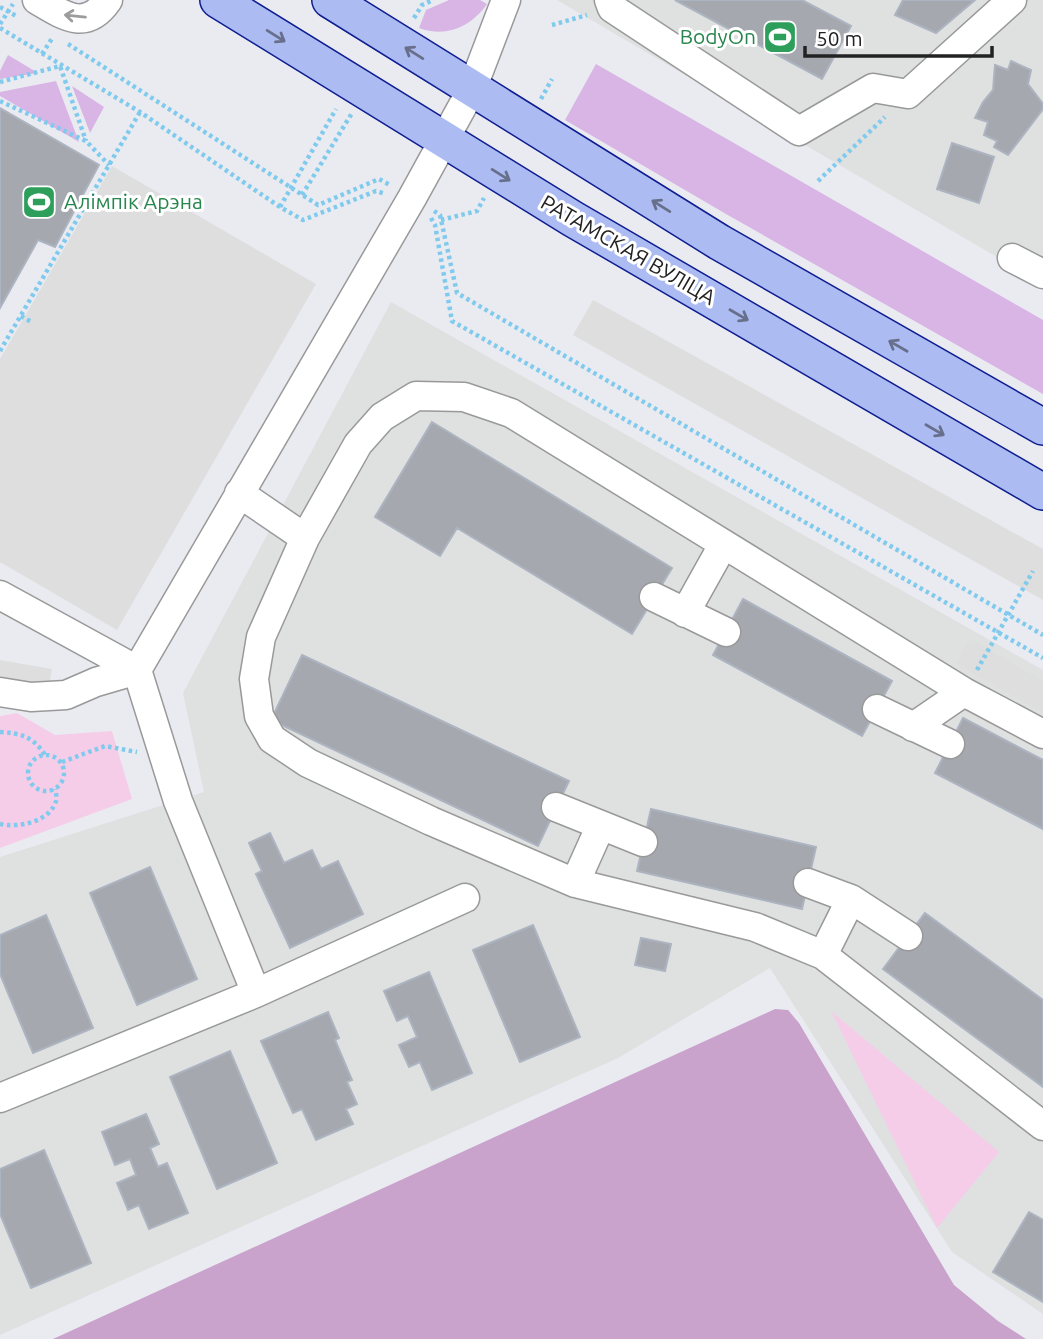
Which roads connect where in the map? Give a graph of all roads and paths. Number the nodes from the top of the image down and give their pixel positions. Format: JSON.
{"nodes":[{"id":1,"x":11,"y":0,"type":"edge"},
{"id":2,"x":108,"y":0,"type":"edge"},
{"id":3,"x":218,"y":0,"type":"edge"},
{"id":4,"x":330,"y":0,"type":"edge"},
{"id":5,"x":433,"y":0,"type":"edge"},
{"id":6,"x":506,"y":0,"type":"edge"},
{"id":7,"x":1012,"y":0,"type":"edge"},
{"id":8,"x":611,"y":4,"type":"edge"},
{"id":9,"x":0,"y":8,"type":"edge"},
{"id":10,"x":28,"y":9,"type":"edge"},
{"id":11,"x":8,"y":12,"type":"junction"},
{"id":12,"x":410,"y":24,"type":"dead end"},
{"id":13,"x":552,"y":25,"type":"dead end"},
{"id":14,"x":0,"y":26,"type":"edge"},
{"id":15,"x":43,"y":30,"type":"dead end"},
{"id":16,"x":54,"y":35,"type":"dead end"},
{"id":17,"x":66,"y":43,"type":"dead end"},
{"id":18,"x":60,"y":66,"type":"junction"},
{"id":19,"x":552,"y":79,"type":"dead end"},
{"id":20,"x":0,"y":82,"type":"edge"},
{"id":21,"x":472,"y":89,"type":"junction"},
{"id":22,"x":908,"y":94,"type":"junction"},
{"id":23,"x":0,"y":100,"type":"edge"},
{"id":24,"x":537,"y":106,"type":"dead end"},
{"id":25,"x":336,"y":109,"type":"dead end"},
{"id":26,"x":140,"y":112,"type":"junction"},
{"id":27,"x":350,"y":116,"type":"dead end"},
{"id":28,"x":443,"y":139,"type":"junction"},
{"id":29,"x":86,"y":141,"type":"junction"},
{"id":30,"x":109,"y":165,"type":"junction"},
{"id":31,"x":818,"y":181,"type":"dead end"},
{"id":32,"x":291,"y":187,"type":"junction"},
{"id":33,"x":302,"y":195,"type":"junction"},
{"id":34,"x":412,"y":198,"type":"junction"},
{"id":35,"x":482,"y":203,"type":"dead end"},
{"id":36,"x":280,"y":207,"type":"junction"},
{"id":37,"x":442,"y":220,"type":"junction"},
{"id":38,"x":1012,"y":258,"type":"dead end"},
{"id":39,"x":1043,"y":274,"type":"edge"},
{"id":40,"x":21,"y":316,"type":"junction"},
{"id":41,"x":33,"y":323,"type":"dead end"},
{"id":42,"x":0,"y":351,"type":"edge"},
{"id":43,"x":1043,"y":427,"type":"edge"},
{"id":44,"x":1043,"y":492,"type":"edge"},
{"id":45,"x":239,"y":493,"type":"junction"},
{"id":46,"x":305,"y":538,"type":"junction"},
{"id":47,"x":723,"y":545,"type":"junction"},
{"id":48,"x":1033,"y":571,"type":"dead end"},
{"id":49,"x":0,"y":594,"type":"edge"},
{"id":50,"x":654,"y":597,"type":"dead end"},
{"id":51,"x":685,"y":613,"type":"junction"},
{"id":52,"x":1009,"y":616,"type":"junction"},
{"id":53,"x":726,"y":632,"type":"dead end"},
{"id":54,"x":999,"y":634,"type":"junction"},
{"id":55,"x":1043,"y":635,"type":"edge"},
{"id":56,"x":1043,"y":657,"type":"edge"},
{"id":57,"x":137,"y":670,"type":"junction"},
{"id":58,"x":0,"y":692,"type":"edge"},
{"id":59,"x":964,"y":692,"type":"junction"},
{"id":60,"x":877,"y":709,"type":"dead end"},
{"id":61,"x":913,"y":727,"type":"junction"},
{"id":62,"x":0,"y":732,"type":"edge"},
{"id":63,"x":1043,"y":734,"type":"edge"},
{"id":64,"x":950,"y":744,"type":"dead end"},
{"id":65,"x":136,"y":752,"type":"dead end"},
{"id":66,"x":45,"y":755,"type":"junction"},
{"id":67,"x":62,"y":762,"type":"junction"},
{"id":68,"x":55,"y":789,"type":"junction"},
{"id":69,"x":556,"y":807,"type":"dead end"},
{"id":70,"x":0,"y":824,"type":"edge"},
{"id":71,"x":601,"y":825,"type":"junction"},
{"id":72,"x":643,"y":842,"type":"dead end"},
{"id":73,"x":575,"y":883,"type":"junction"},
{"id":74,"x":808,"y":883,"type":"dead end"},
{"id":75,"x":465,"y":898,"type":"dead end"},
{"id":76,"x":851,"y":899,"type":"junction"},
{"id":77,"x":908,"y":936,"type":"dead end"},
{"id":78,"x":823,"y":955,"type":"junction"},
{"id":79,"x":256,"y":993,"type":"junction"},
{"id":80,"x":0,"y":1098,"type":"edge"},
{"id":81,"x":1043,"y":1126,"type":"edge"}],
"edges":[{"from":1,"to":11,"type":"path"},
{"from":2,"to":10,"type":"street","one_way":true},
{"from":3,"to":28,"type":"main road","name":"РАТАМСКАЯ ВУЛІЦА","one_way":true},
{"from":21,"to":4,"type":"main road","one_way":true},
{"from":5,"to":12,"type":"path"},
{"from":6,"to":21,"type":"street"},
{"from":7,"to":22,"type":"street"},
{"from":8,"to":13,"type":"path"},
{"from":8,"to":22,"type":"street"},
{"from":9,"to":11,"type":"path"},
{"from":10,"to":11,"type":"path"},
{"from":11,"to":14,"type":"path"},
{"from":14,"to":18,"type":"path"},
{"from":15,"to":16,"type":"path"},
{"from":17,"to":32,"type":"path"},
{"from":18,"to":20,"type":"path"},
{"from":18,"to":26,"type":"path"},
{"from":18,"to":29,"type":"path"},
{"from":19,"to":24,"type":"path"},
{"from":21,"to":28,"type":"street"},
{"from":43,"to":21,"type":"main road","one_way":true},
{"from":22,"to":31,"type":"path"},
{"from":23,"to":29,"type":"path"},
{"from":25,"to":32,"type":"path"},
{"from":26,"to":30,"type":"path"},
{"from":26,"to":36,"type":"path"},
{"from":27,"to":33,"type":"path"},
{"from":28,"to":34,"type":"street"},
{"from":28,"to":44,"type":"main road","name":"РАТАМСКАЯ ВУЛІЦА","one_way":true},
{"from":29,"to":30,"type":"path"},
{"from":30,"to":40,"type":"path"},
{"from":32,"to":33,"type":"path"},
{"from":32,"to":36,"type":"path"},
{"from":33,"to":34,"type":"path"},
{"from":34,"to":36,"type":"path"},
{"from":34,"to":37,"type":"path"},
{"from":34,"to":45,"type":"street"},
{"from":34,"to":54,"type":"path"},
{"from":35,"to":37,"type":"path"},
{"from":37,"to":52,"type":"path"},
{"from":38,"to":39,"type":"street"},
{"from":40,"to":41,"type":"path"},
{"from":40,"to":42,"type":"path"},
{"from":45,"to":46,"type":"street"},
{"from":45,"to":57,"type":"street"},
{"from":46,"to":47,"type":"street"},
{"from":46,"to":73,"type":"street"},
{"from":47,"to":51,"type":"street"},
{"from":47,"to":59,"type":"street"},
{"from":48,"to":52,"type":"path"},
{"from":49,"to":57,"type":"street"},
{"from":50,"to":51,"type":"street"},
{"from":51,"to":53,"type":"street"},
{"from":52,"to":54,"type":"path"},
{"from":52,"to":55,"type":"path"},
{"from":54,"to":56,"type":"path"},
{"from":54,"to":59,"type":"path"},
{"from":57,"to":58,"type":"street"},
{"from":57,"to":79,"type":"street"},
{"from":59,"to":61,"type":"street"},
{"from":59,"to":63,"type":"street"},
{"from":60,"to":61,"type":"street"},
{"from":61,"to":64,"type":"street"},
{"from":62,"to":66,"type":"path"},
{"from":65,"to":67,"type":"path"},
{"from":66,"to":67,"type":"path"},
{"from":66,"to":68,"type":"path"},
{"from":67,"to":68,"type":"path"},
{"from":68,"to":70,"type":"path"},
{"from":69,"to":71,"type":"street"},
{"from":71,"to":72,"type":"street"},
{"from":71,"to":73,"type":"street"},
{"from":73,"to":78,"type":"street"},
{"from":74,"to":76,"type":"street"},
{"from":75,"to":79,"type":"street"},
{"from":76,"to":77,"type":"street"},
{"from":76,"to":78,"type":"street"},
{"from":78,"to":81,"type":"street"},
{"from":79,"to":80,"type":"street"}]}
